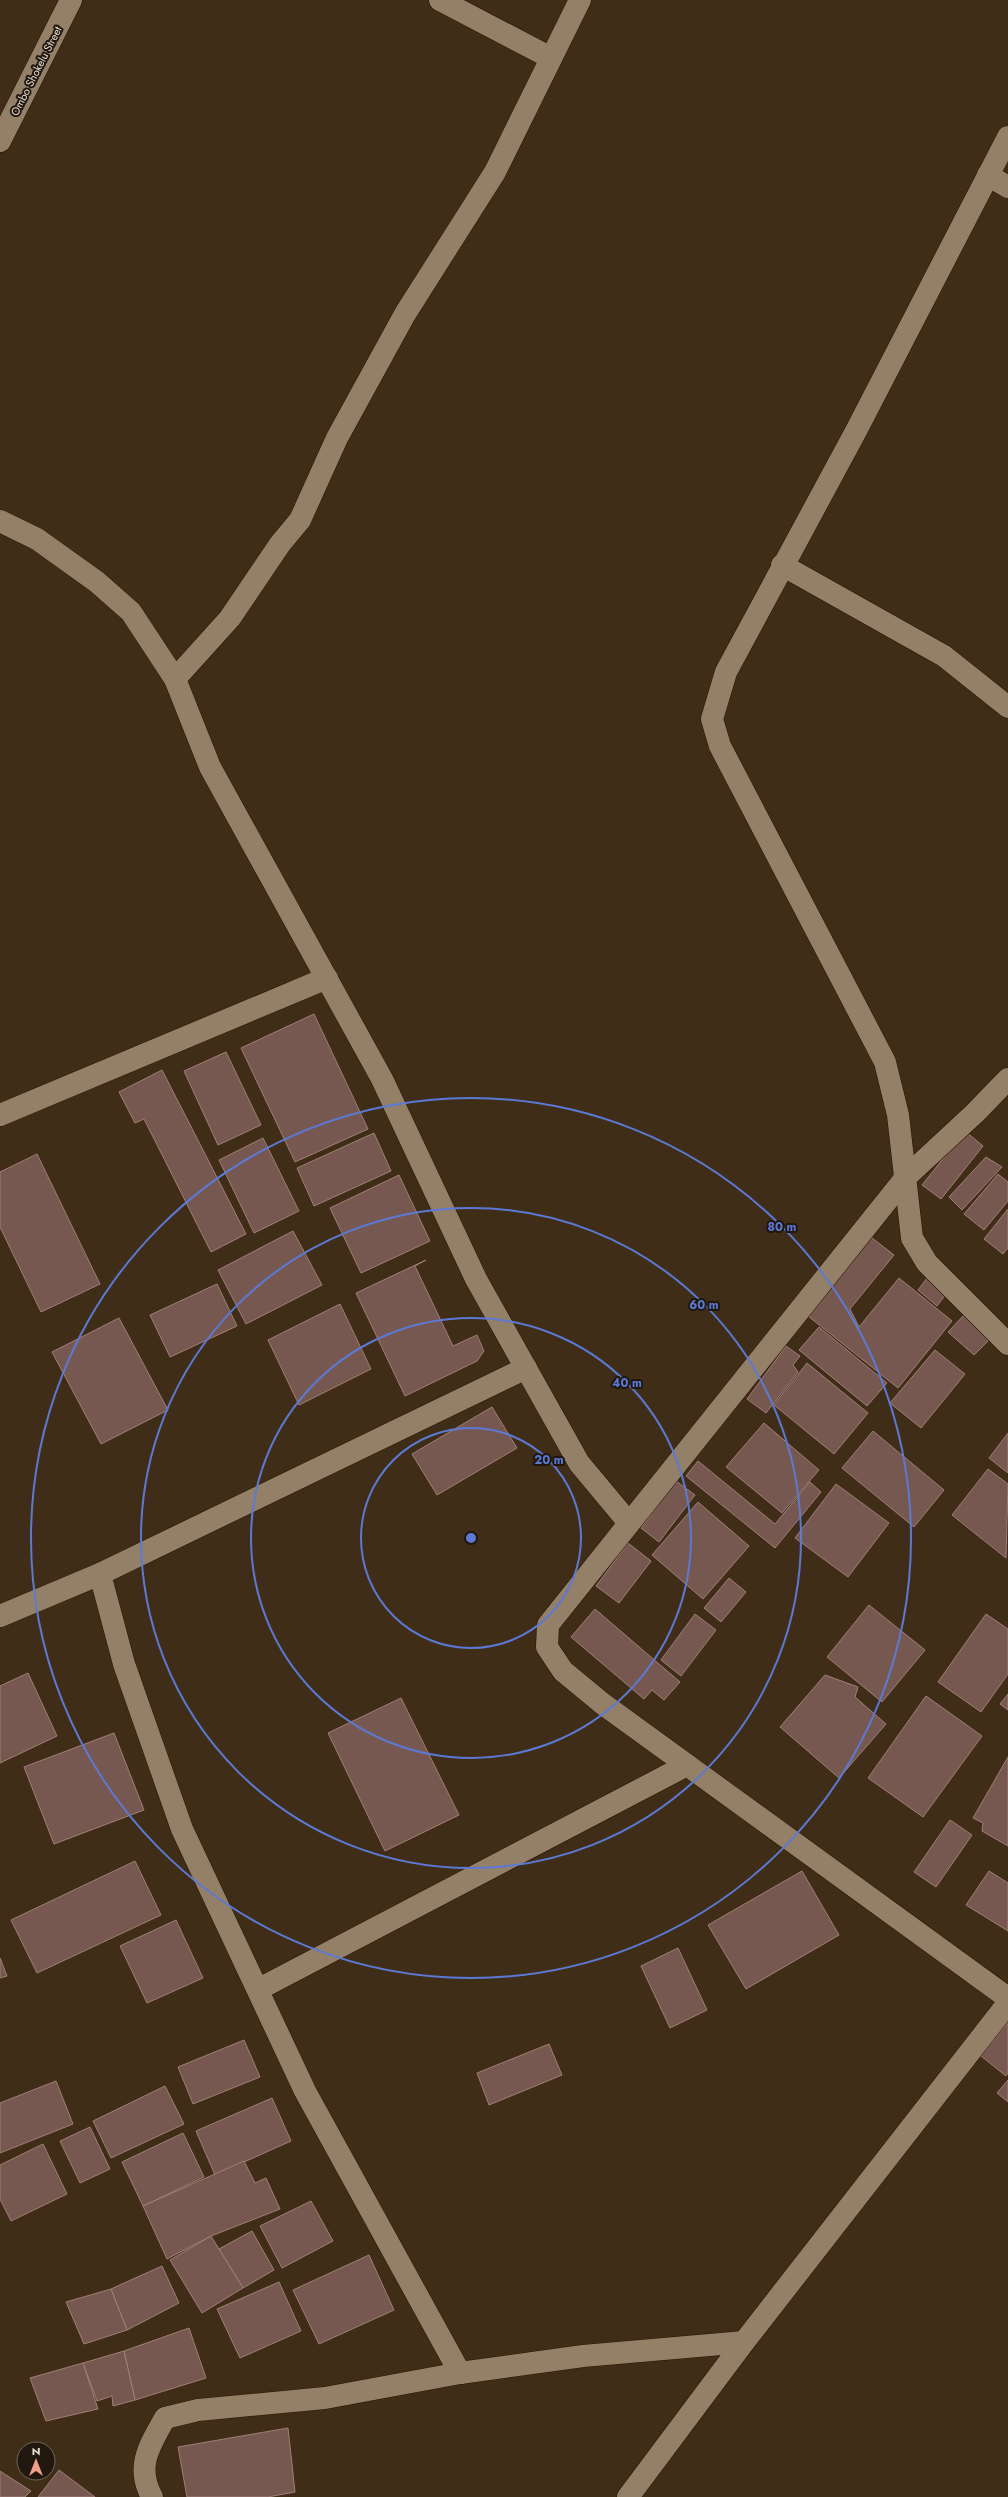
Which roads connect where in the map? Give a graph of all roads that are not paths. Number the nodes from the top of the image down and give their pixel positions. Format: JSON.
{"nodes":[{"id":1,"x":72,"y":0,"type":"edge"},
{"id":2,"x":440,"y":0,"type":"edge"},
{"id":3,"x":580,"y":0,"type":"edge"},
{"id":4,"x":551,"y":58,"type":"junction"},
{"id":5,"x":1008,"y":137,"type":"edge"},
{"id":6,"x":0,"y":141,"type":"edge"},
{"id":7,"x":988,"y":175,"type":"junction"},
{"id":8,"x":1008,"y":187,"type":"edge"},
{"id":9,"x":0,"y":521,"type":"edge"},
{"id":10,"x":782,"y":565,"type":"junction"},
{"id":11,"x":175,"y":679,"type":"junction"},
{"id":12,"x":1008,"y":707,"type":"edge"},
{"id":13,"x":327,"y":978,"type":"junction"},
{"id":14,"x":1008,"y":1080,"type":"edge"},
{"id":15,"x":0,"y":1115,"type":"edge"},
{"id":16,"x":906,"y":1177,"type":"junction"},
{"id":17,"x":1008,"y":1344,"type":"edge"},
{"id":18,"x":526,"y":1368,"type":"junction"},
{"id":19,"x":629,"y":1523,"type":"junction"},
{"id":20,"x":100,"y":1574,"type":"junction"},
{"id":21,"x":0,"y":1616,"type":"edge"},
{"id":22,"x":687,"y":1765,"type":"junction"},
{"id":23,"x":259,"y":1989,"type":"junction"},
{"id":24,"x":1008,"y":1998,"type":"edge"},
{"id":25,"x":1008,"y":2003,"type":"edge"},
{"id":26,"x":744,"y":2342,"type":"junction"},
{"id":27,"x":460,"y":2373,"type":"junction"},
{"id":28,"x":152,"y":2497,"type":"edge"},
{"id":29,"x":628,"y":2497,"type":"edge"}],
"edges":[{"from":1,"to":6,"type":"street","name":"Ombo Shokelu Street"},
{"from":2,"to":4,"type":"street"},
{"from":3,"to":4,"type":"street"},
{"from":4,"to":11,"type":"street"},
{"from":5,"to":7,"type":"street"},
{"from":7,"to":8,"type":"street"},
{"from":7,"to":10,"type":"street"},
{"from":9,"to":11,"type":"street"},
{"from":10,"to":12,"type":"street"},
{"from":10,"to":16,"type":"street"},
{"from":11,"to":13,"type":"street"},
{"from":13,"to":15,"type":"street"},
{"from":13,"to":18,"type":"street"},
{"from":14,"to":16,"type":"street"},
{"from":16,"to":17,"type":"street"},
{"from":16,"to":19,"type":"street"},
{"from":18,"to":19,"type":"street"},
{"from":18,"to":20,"type":"street"},
{"from":19,"to":22,"type":"street"},
{"from":20,"to":21,"type":"street"},
{"from":20,"to":23,"type":"street"},
{"from":22,"to":23,"type":"street"},
{"from":22,"to":24,"type":"street"},
{"from":23,"to":27,"type":"street"},
{"from":25,"to":26,"type":"street"},
{"from":26,"to":27,"type":"street"},
{"from":26,"to":29,"type":"street"},
{"from":27,"to":28,"type":"street"}]}
